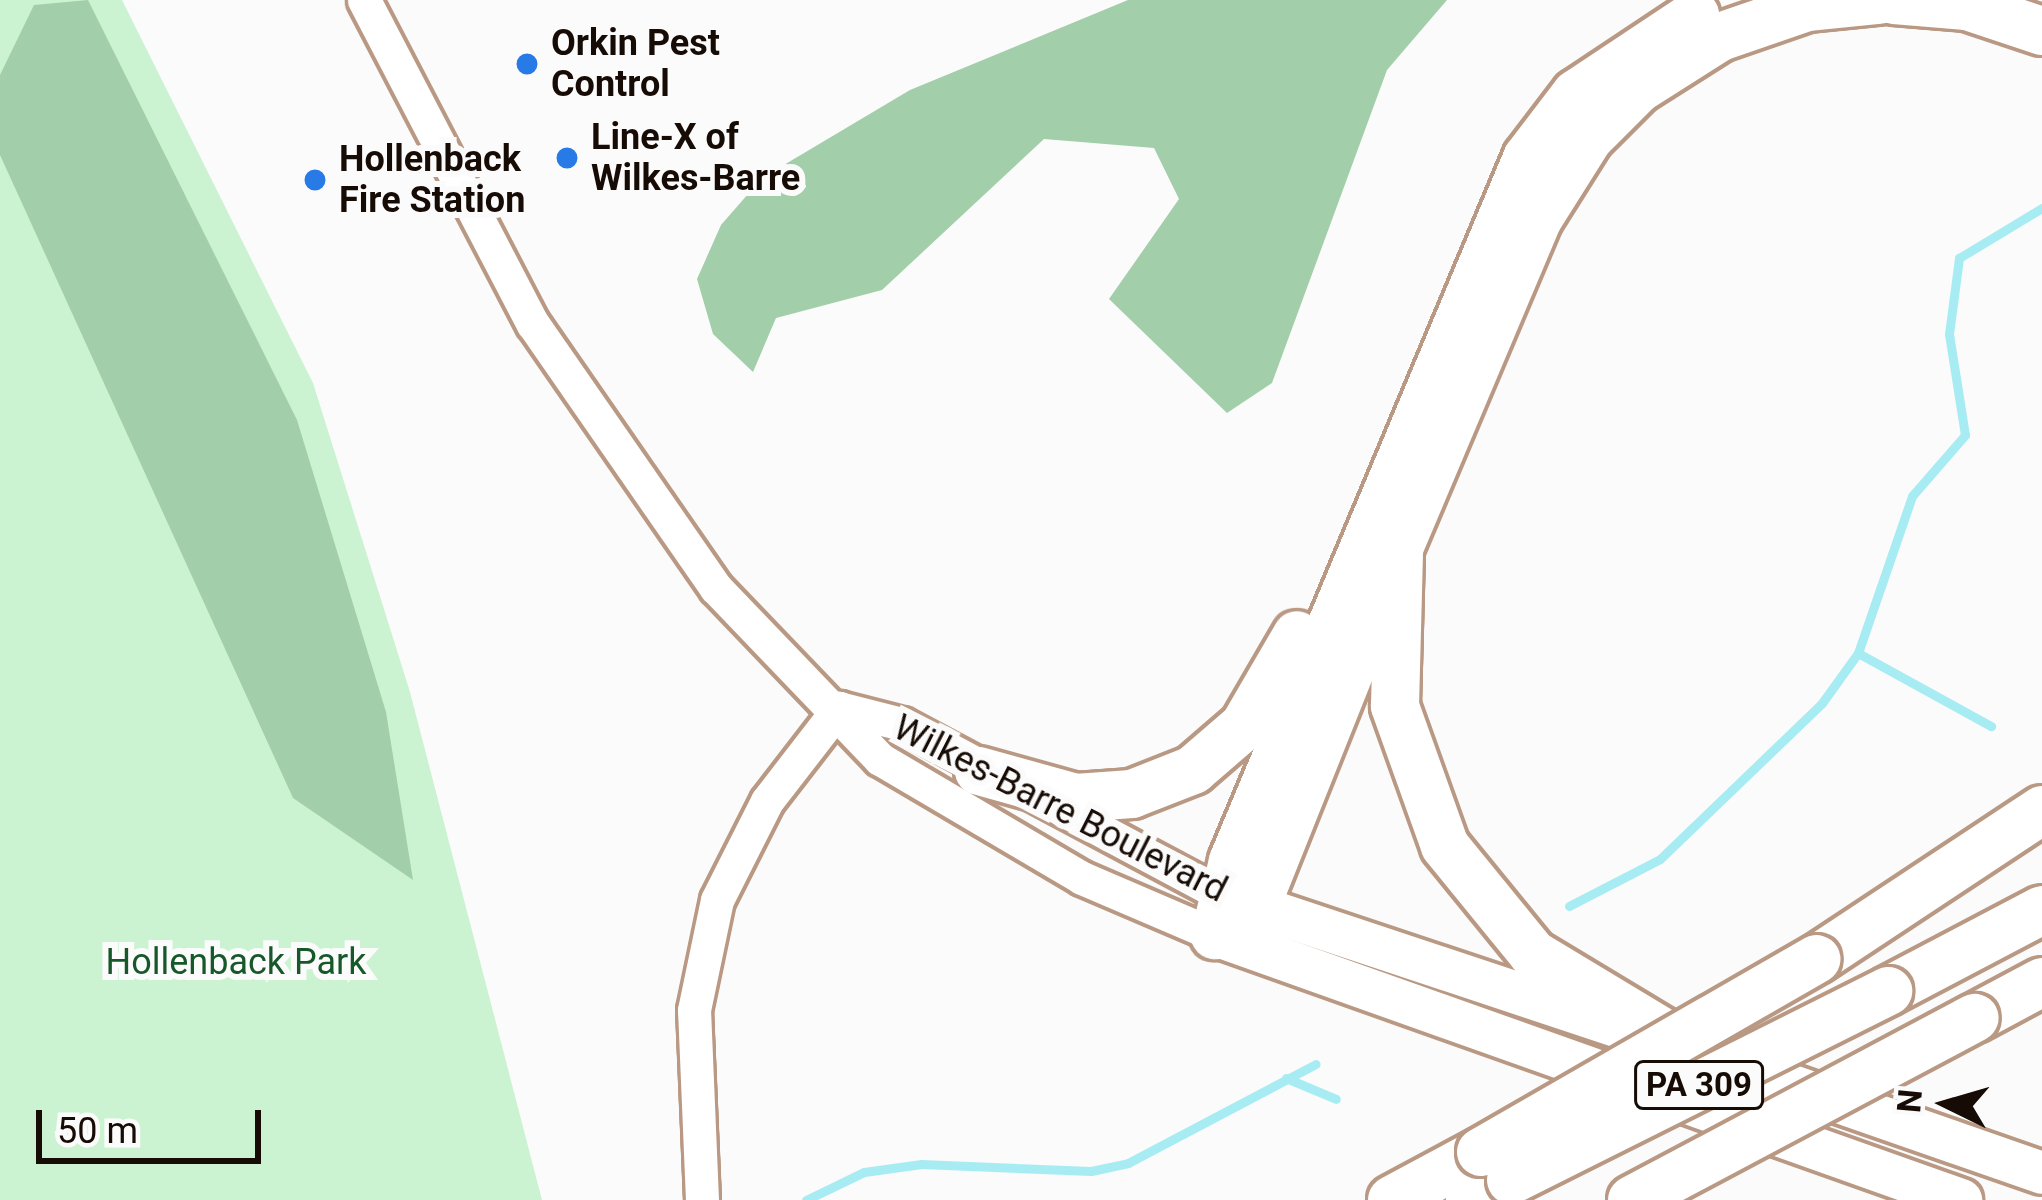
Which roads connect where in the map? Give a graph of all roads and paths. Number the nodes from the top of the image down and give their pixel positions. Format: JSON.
{"nodes":[{"id":1,"x":364,"y":0,"type":"edge"},
{"id":2,"x":1730,"y":0,"type":"edge"},
{"id":3,"x":1879,"y":0,"type":"edge"},
{"id":4,"x":1894,"y":0,"type":"edge"},
{"id":5,"x":2042,"y":31,"type":"edge"},
{"id":6,"x":1449,"y":334,"type":"junction"},
{"id":7,"x":1399,"y":548,"type":"junction"},
{"id":8,"x":839,"y":708,"type":"junction"},
{"id":9,"x":979,"y":771,"type":"junction"},
{"id":10,"x":2042,"y":810,"type":"edge"},
{"id":11,"x":2042,"y":910,"type":"edge"},
{"id":12,"x":1231,"y":912,"type":"junction"},
{"id":13,"x":2042,"y":982,"type":"edge"},
{"id":14,"x":1697,"y":1052,"type":"junction"},
{"id":15,"x":2042,"y":1173,"type":"edge"},
{"id":16,"x":1487,"y":1177,"type":"edge"},
{"id":17,"x":702,"y":1200,"type":"edge"},
{"id":18,"x":1392,"y":1200,"type":"edge"},
{"id":19,"x":1632,"y":1200,"type":"edge"},
{"id":20,"x":1961,"y":1200,"type":"edge"}],
"edges":[{"from":1,"to":8,"type":"street"},
{"from":2,"to":6,"type":"highway"},
{"from":3,"to":7,"type":"highway"},
{"from":4,"to":5,"type":"highway"},
{"from":6,"to":9,"type":"highway"},
{"from":6,"to":12,"type":"highway"},
{"from":7,"to":12,"type":"highway"},
{"from":7,"to":14,"type":"highway"},
{"from":8,"to":9,"type":"street","name":"Wilkes-Barre Boulevard"},
{"from":8,"to":12,"type":"street","name":"Wilkes-Barre Boulevard"},
{"from":8,"to":17,"type":"street"},
{"from":9,"to":12,"type":"street","name":"Wilkes-Barre Boulevard"},
{"from":10,"to":16,"type":"highway","bridge":true},
{"from":11,"to":16,"type":"highway","number":"PA 309","bridge":true},
{"from":12,"to":14,"type":"main road","name":"Wilkes-Barre Boulevard"},
{"from":12,"to":20,"type":"main road","name":"Wilkes-Barre Boulevard"},
{"from":13,"to":19,"type":"highway","number":"PA 309","bridge":true},
{"from":14,"to":15,"type":"main road","name":"Wilkes-Barre Boulevard"},
{"from":16,"to":18,"type":"highway"}]}
